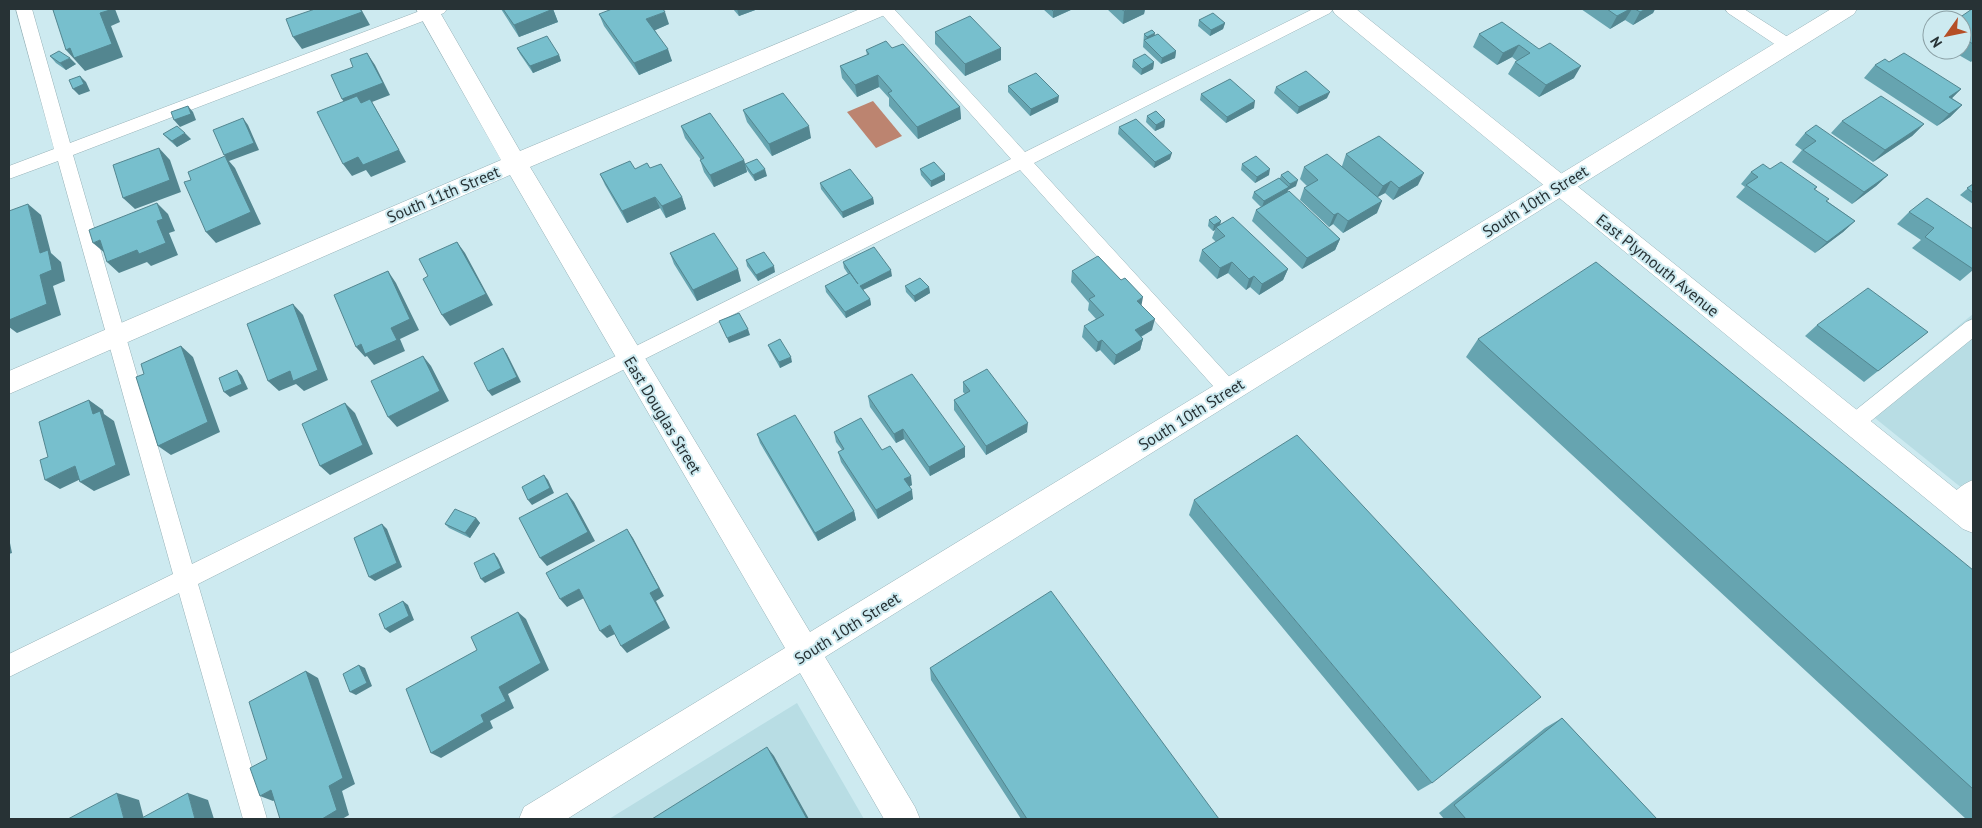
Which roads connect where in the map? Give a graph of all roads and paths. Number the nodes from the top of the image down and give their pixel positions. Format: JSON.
{"nodes":[{"id":1,"x":24,"y":9,"type":"edge"},
{"id":2,"x":879,"y":9,"type":"edge"},
{"id":3,"x":885,"y":9,"type":"edge"},
{"id":4,"x":1325,"y":9,"type":"edge"},
{"id":5,"x":1343,"y":9,"type":"edge"},
{"id":6,"x":1733,"y":9,"type":"edge"},
{"id":7,"x":1846,"y":9,"type":"edge"},
{"id":8,"x":432,"y":10,"type":"edge"},
{"id":9,"x":1788,"y":45,"type":"junction"},
{"id":10,"x":63,"y":152,"type":"junction"},
{"id":11,"x":1022,"y":161,"type":"junction"},
{"id":12,"x":516,"y":163,"type":"junction"},
{"id":13,"x":9,"y":173,"type":"edge"},
{"id":14,"x":1560,"y":186,"type":"junction"},
{"id":15,"x":1973,"y":327,"type":"edge"},
{"id":16,"x":115,"y":336,"type":"junction"},
{"id":17,"x":629,"y":359,"type":"junction"},
{"id":18,"x":9,"y":383,"type":"edge"},
{"id":19,"x":1229,"y":390,"type":"junction"},
{"id":20,"x":1854,"y":423,"type":"junction"},
{"id":21,"x":1967,"y":505,"type":"edge"},
{"id":22,"x":186,"y":577,"type":"junction"},
{"id":23,"x":806,"y":653,"type":"junction"},
{"id":24,"x":9,"y":666,"type":"edge"},
{"id":25,"x":255,"y":819,"type":"edge"},
{"id":26,"x":536,"y":819,"type":"edge"},
{"id":27,"x":903,"y":819,"type":"edge"}],
"edges":[{"from":1,"to":10,"type":"lane"},
{"from":2,"to":12,"type":"street","name":"South 11th Street"},
{"from":3,"to":11,"type":"lane"},
{"from":4,"to":11,"type":"lane"},
{"from":5,"to":14,"type":"street","name":"East Plymouth Avenue"},
{"from":6,"to":9,"type":"lane"},
{"from":7,"to":9,"type":"street","name":"South 10th Street"},
{"from":8,"to":10,"type":"lane"},
{"from":8,"to":12,"type":"street","name":"East Douglas Street"},
{"from":9,"to":14,"type":"street","name":"South 10th Street"},
{"from":10,"to":13,"type":"lane"},
{"from":10,"to":16,"type":"lane"},
{"from":11,"to":17,"type":"lane"},
{"from":11,"to":19,"type":"lane"},
{"from":12,"to":16,"type":"street","name":"South 11th Street"},
{"from":12,"to":17,"type":"street","name":"East Douglas Street"},
{"from":14,"to":19,"type":"street","name":"South 10th Street"},
{"from":14,"to":20,"type":"street","name":"East Plymouth Avenue"},
{"from":15,"to":20,"type":"lane"},
{"from":16,"to":18,"type":"street","name":"South 11th Street"},
{"from":16,"to":22,"type":"lane"},
{"from":17,"to":22,"type":"lane"},
{"from":17,"to":23,"type":"street","name":"East Douglas Street"},
{"from":19,"to":23,"type":"street","name":"South 10th Street"},
{"from":20,"to":21,"type":"street","name":"East Plymouth Avenue"},
{"from":22,"to":24,"type":"lane"},
{"from":22,"to":25,"type":"lane"},
{"from":23,"to":26,"type":"street","name":"South 10th Street"},
{"from":23,"to":27,"type":"street","name":"East Douglas Street"}]}
